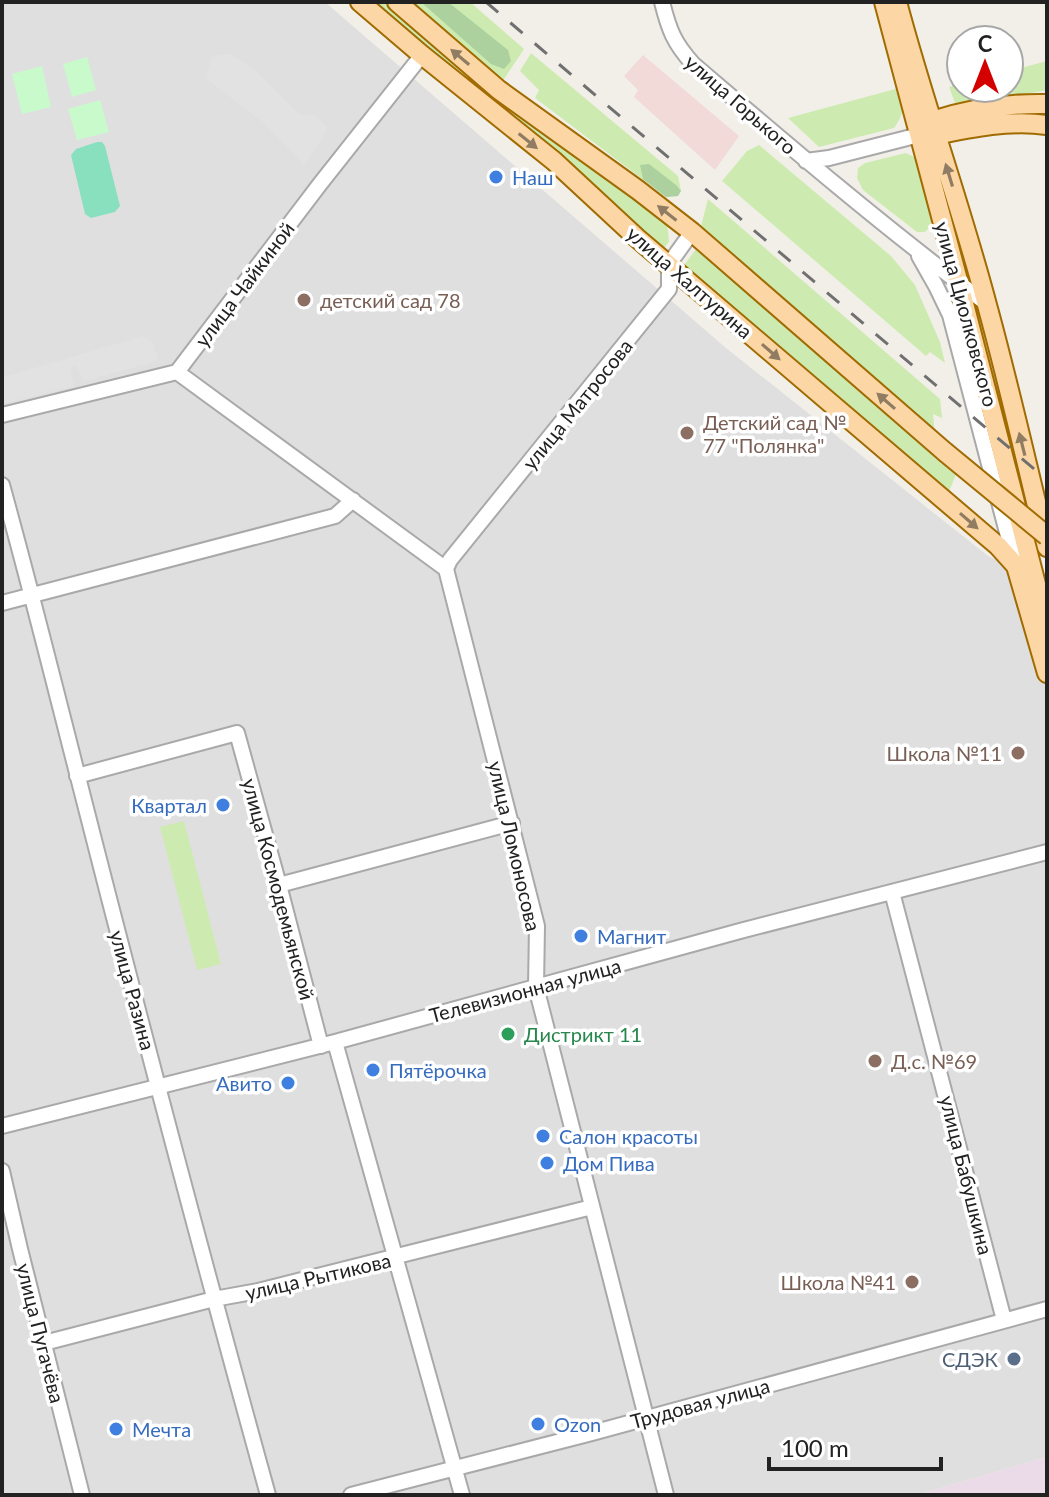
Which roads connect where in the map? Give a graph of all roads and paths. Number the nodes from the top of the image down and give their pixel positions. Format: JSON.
{"nodes":[{"id":1,"x":360,"y":2,"type":"edge"},
{"id":2,"x":397,"y":2,"type":"edge"},
{"id":3,"x":662,"y":2,"type":"edge"},
{"id":4,"x":884,"y":2,"type":"edge"},
{"id":5,"x":897,"y":2,"type":"edge"},
{"id":6,"x":422,"y":55,"type":"junction"},
{"id":7,"x":1047,"y":98,"type":"edge"},
{"id":8,"x":1025,"y":103,"type":"edge"},
{"id":9,"x":1025,"y":103,"type":"edge"},
{"id":10,"x":1017,"y":104,"type":"edge"},
{"id":11,"x":1047,"y":104,"type":"edge"},
{"id":12,"x":1047,"y":125,"type":"edge"},
{"id":13,"x":929,"y":130,"type":"junction"},
{"id":14,"x":806,"y":161,"type":"junction"},
{"id":15,"x":692,"y":232,"type":"junction"},
{"id":16,"x":914,"y":249,"type":"junction"},
{"id":17,"x":669,"y":264,"type":"junction"},
{"id":18,"x":959,"y":284,"type":"junction"},
{"id":19,"x":987,"y":304,"type":"junction"},
{"id":20,"x":177,"y":372,"type":"junction"},
{"id":21,"x":2,"y":415,"type":"edge"},
{"id":22,"x":2,"y":485,"type":"edge"},
{"id":23,"x":353,"y":500,"type":"junction"},
{"id":24,"x":1047,"y":536,"type":"edge"},
{"id":25,"x":1047,"y":547,"type":"edge"},
{"id":26,"x":1016,"y":566,"type":"junction"},
{"id":27,"x":446,"y":569,"type":"junction"},
{"id":28,"x":33,"y":595,"type":"junction"},
{"id":29,"x":2,"y":603,"type":"edge"},
{"id":30,"x":1047,"y":627,"type":"edge"},
{"id":31,"x":1047,"y":673,"type":"edge"},
{"id":32,"x":77,"y":776,"type":"junction"},
{"id":33,"x":512,"y":823,"type":"junction"},
{"id":34,"x":1047,"y":852,"type":"edge"},
{"id":35,"x":279,"y":885,"type":"junction"},
{"id":36,"x":892,"y":892,"type":"junction"},
{"id":37,"x":536,"y":987,"type":"junction"},
{"id":38,"x":328,"y":1044,"type":"junction"},
{"id":39,"x":158,"y":1087,"type":"junction"},
{"id":40,"x":3,"y":1121,"type":"edge"},
{"id":41,"x":2,"y":1171,"type":"edge"},
{"id":42,"x":592,"y":1207,"type":"junction"},
{"id":43,"x":395,"y":1257,"type":"junction"},
{"id":44,"x":214,"y":1299,"type":"junction"},
{"id":45,"x":1047,"y":1309,"type":"edge"},
{"id":46,"x":1004,"y":1320,"type":"junction"},
{"id":47,"x":44,"y":1343,"type":"junction"},
{"id":48,"x":645,"y":1418,"type":"junction"},
{"id":49,"x":455,"y":1468,"type":"junction"},
{"id":50,"x":82,"y":1495,"type":"edge"},
{"id":51,"x":268,"y":1495,"type":"edge"},
{"id":52,"x":351,"y":1495,"type":"edge"},
{"id":53,"x":462,"y":1495,"type":"edge"},
{"id":54,"x":666,"y":1495,"type":"edge"}],
"edges":[{"from":1,"to":6,"type":"main road","name":"улица Халтурина"},
{"from":15,"to":2,"type":"main road","name":"улица Халтурина","one_way":true},
{"from":3,"to":14,"type":"street","name":"улица Горького"},
{"from":4,"to":13,"type":"main road","name":"улица Циолковского"},
{"from":5,"to":13,"type":"main road","name":"улица Циолковского"},
{"from":6,"to":17,"type":"main road","name":"улица Халтурина","one_way":true},
{"from":6,"to":20,"type":"street","name":"улица Чайкиной"},
{"from":7,"to":8,"type":"street"},
{"from":9,"to":11,"type":"main road"},
{"from":10,"to":13,"type":"main road"},
{"from":12,"to":13,"type":"main road"},
{"from":13,"to":14,"type":"street","name":"улица Горького"},
{"from":13,"to":18,"type":"main road","name":"улица Циолковского"},
{"from":19,"to":13,"type":"main road","name":"улица Циолковского","one_way":true},
{"from":14,"to":16,"type":"street","name":"улица Горького"},
{"from":15,"to":17,"type":"street","name":"улица Матросова"},
{"from":24,"to":15,"type":"main road","name":"улица Халтурина","one_way":true,"bridge":true},
{"from":16,"to":18,"type":"street","name":"улица Горького"},
{"from":16,"to":26,"type":"street"},
{"from":17,"to":26,"type":"main road","name":"улица Халтурина","one_way":true},
{"from":17,"to":27,"type":"street","name":"улица Матросова"},
{"from":18,"to":19,"type":"street","name":"улица Горького"},
{"from":18,"to":30,"type":"main road","name":"улица Циолковского"},
{"from":25,"to":19,"type":"main road","name":"улица Циолковского","one_way":true},
{"from":20,"to":21,"type":"street"},
{"from":20,"to":23,"type":"street"},
{"from":22,"to":28,"type":"street","name":"улица Разина"},
{"from":23,"to":27,"type":"street"},
{"from":23,"to":28,"type":"street"},
{"from":26,"to":31,"type":"main road"},
{"from":27,"to":33,"type":"street","name":"улица Ломоносова"},
{"from":28,"to":29,"type":"street"},
{"from":28,"to":32,"type":"street","name":"улица Разина"},
{"from":32,"to":35,"type":"street","name":"улица Космодемьянской"},
{"from":32,"to":39,"type":"street","name":"улица Разина"},
{"from":33,"to":35,"type":"street"},
{"from":33,"to":37,"type":"street","name":"улица Ломоносова"},
{"from":34,"to":36,"type":"street","name":"Телевизионная улица"},
{"from":35,"to":38,"type":"street","name":"улица Космодемьянской"},
{"from":36,"to":37,"type":"street","name":"Телевизионная улица"},
{"from":36,"to":46,"type":"street","name":"улица Бабушкина"},
{"from":37,"to":38,"type":"street","name":"Телевизионная улица"},
{"from":37,"to":42,"type":"street","name":"улица Ломоносова"},
{"from":38,"to":39,"type":"street","name":"Телевизионная улица"},
{"from":38,"to":43,"type":"street","name":"улица Космодемьянской"},
{"from":39,"to":40,"type":"street","name":"Телевизионная улица"},
{"from":39,"to":44,"type":"street","name":"улица Разина"},
{"from":41,"to":47,"type":"street","name":"улица Пугачёва"},
{"from":42,"to":43,"type":"street","name":"улица Рытикова"},
{"from":42,"to":48,"type":"street","name":"улица Ломоносова"},
{"from":43,"to":44,"type":"street","name":"улица Рытикова"},
{"from":43,"to":49,"type":"street","name":"улица Космодемьянской"},
{"from":44,"to":47,"type":"street","name":"улица Рытикова"},
{"from":44,"to":51,"type":"street","name":"улица Разина"},
{"from":45,"to":46,"type":"street","name":"Трудовая улица"},
{"from":46,"to":48,"type":"street","name":"Трудовая улица"},
{"from":47,"to":50,"type":"street","name":"улица Пугачёва"},
{"from":48,"to":49,"type":"street","name":"Трудовая улица"},
{"from":48,"to":54,"type":"street","name":"улица Ломоносова"},
{"from":49,"to":52,"type":"street","name":"Трудовая улица"},
{"from":49,"to":53,"type":"street","name":"улица Космодемьянской"}]}
